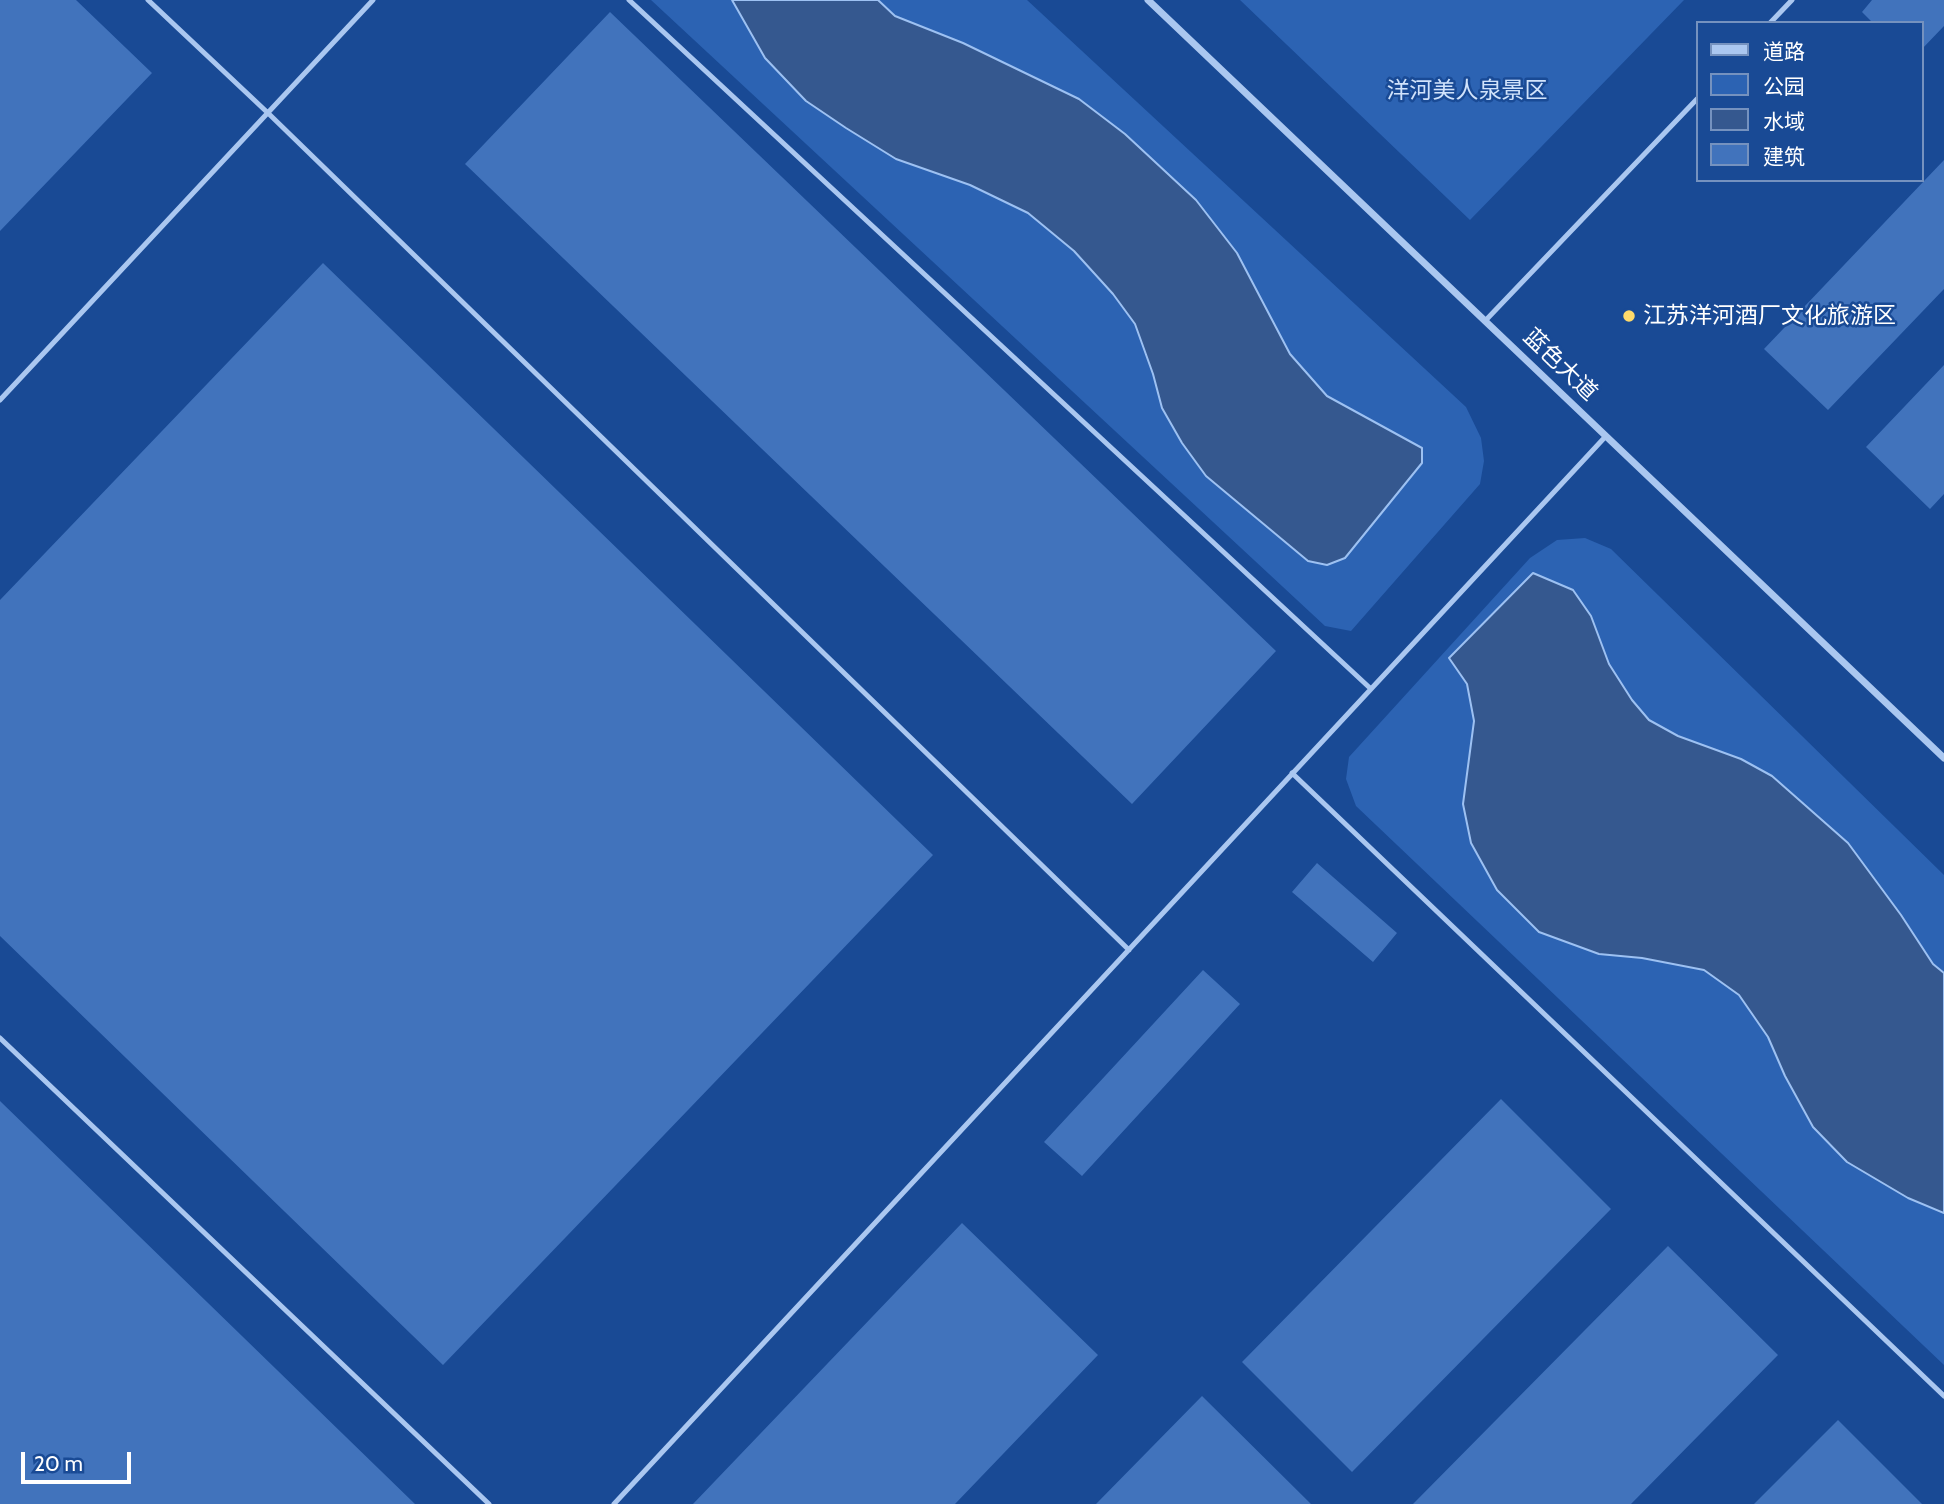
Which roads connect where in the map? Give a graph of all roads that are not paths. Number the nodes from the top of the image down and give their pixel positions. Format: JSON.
{"nodes":[{"id":1,"x":148,"y":0,"type":"edge"},
{"id":2,"x":373,"y":0,"type":"edge"},
{"id":3,"x":629,"y":0,"type":"edge"},
{"id":4,"x":1148,"y":0,"type":"edge"},
{"id":5,"x":1792,"y":0,"type":"edge"},
{"id":6,"x":1772,"y":21,"type":"edge"},
{"id":7,"x":1696,"y":100,"type":"edge"},
{"id":8,"x":269,"y":114,"type":"junction"},
{"id":9,"x":1486,"y":321,"type":"junction"},
{"id":10,"x":0,"y":400,"type":"edge"},
{"id":11,"x":1606,"y":436,"type":"junction"},
{"id":12,"x":1371,"y":689,"type":"junction"},
{"id":13,"x":1944,"y":758,"type":"edge"},
{"id":14,"x":1292,"y":774,"type":"junction"},
{"id":15,"x":1129,"y":950,"type":"junction"},
{"id":16,"x":0,"y":1038,"type":"edge"},
{"id":17,"x":1944,"y":1396,"type":"edge"},
{"id":18,"x":489,"y":1504,"type":"edge"},
{"id":19,"x":614,"y":1504,"type":"edge"}],
"edges":[{"from":1,"to":8,"type":"lane"},
{"from":2,"to":8,"type":"lane"},
{"from":3,"to":12,"type":"lane"},
{"from":4,"to":9,"type":"street","name":"蓝色大道"},
{"from":5,"to":6,"type":"lane"},
{"from":7,"to":9,"type":"lane"},
{"from":8,"to":10,"type":"lane"},
{"from":8,"to":15,"type":"lane"},
{"from":9,"to":11,"type":"street","name":"蓝色大道"},
{"from":11,"to":12,"type":"lane"},
{"from":11,"to":13,"type":"street","name":"蓝色大道"},
{"from":12,"to":14,"type":"lane"},
{"from":14,"to":15,"type":"lane"},
{"from":14,"to":17,"type":"lane"},
{"from":15,"to":19,"type":"lane"},
{"from":16,"to":18,"type":"lane"}]}
